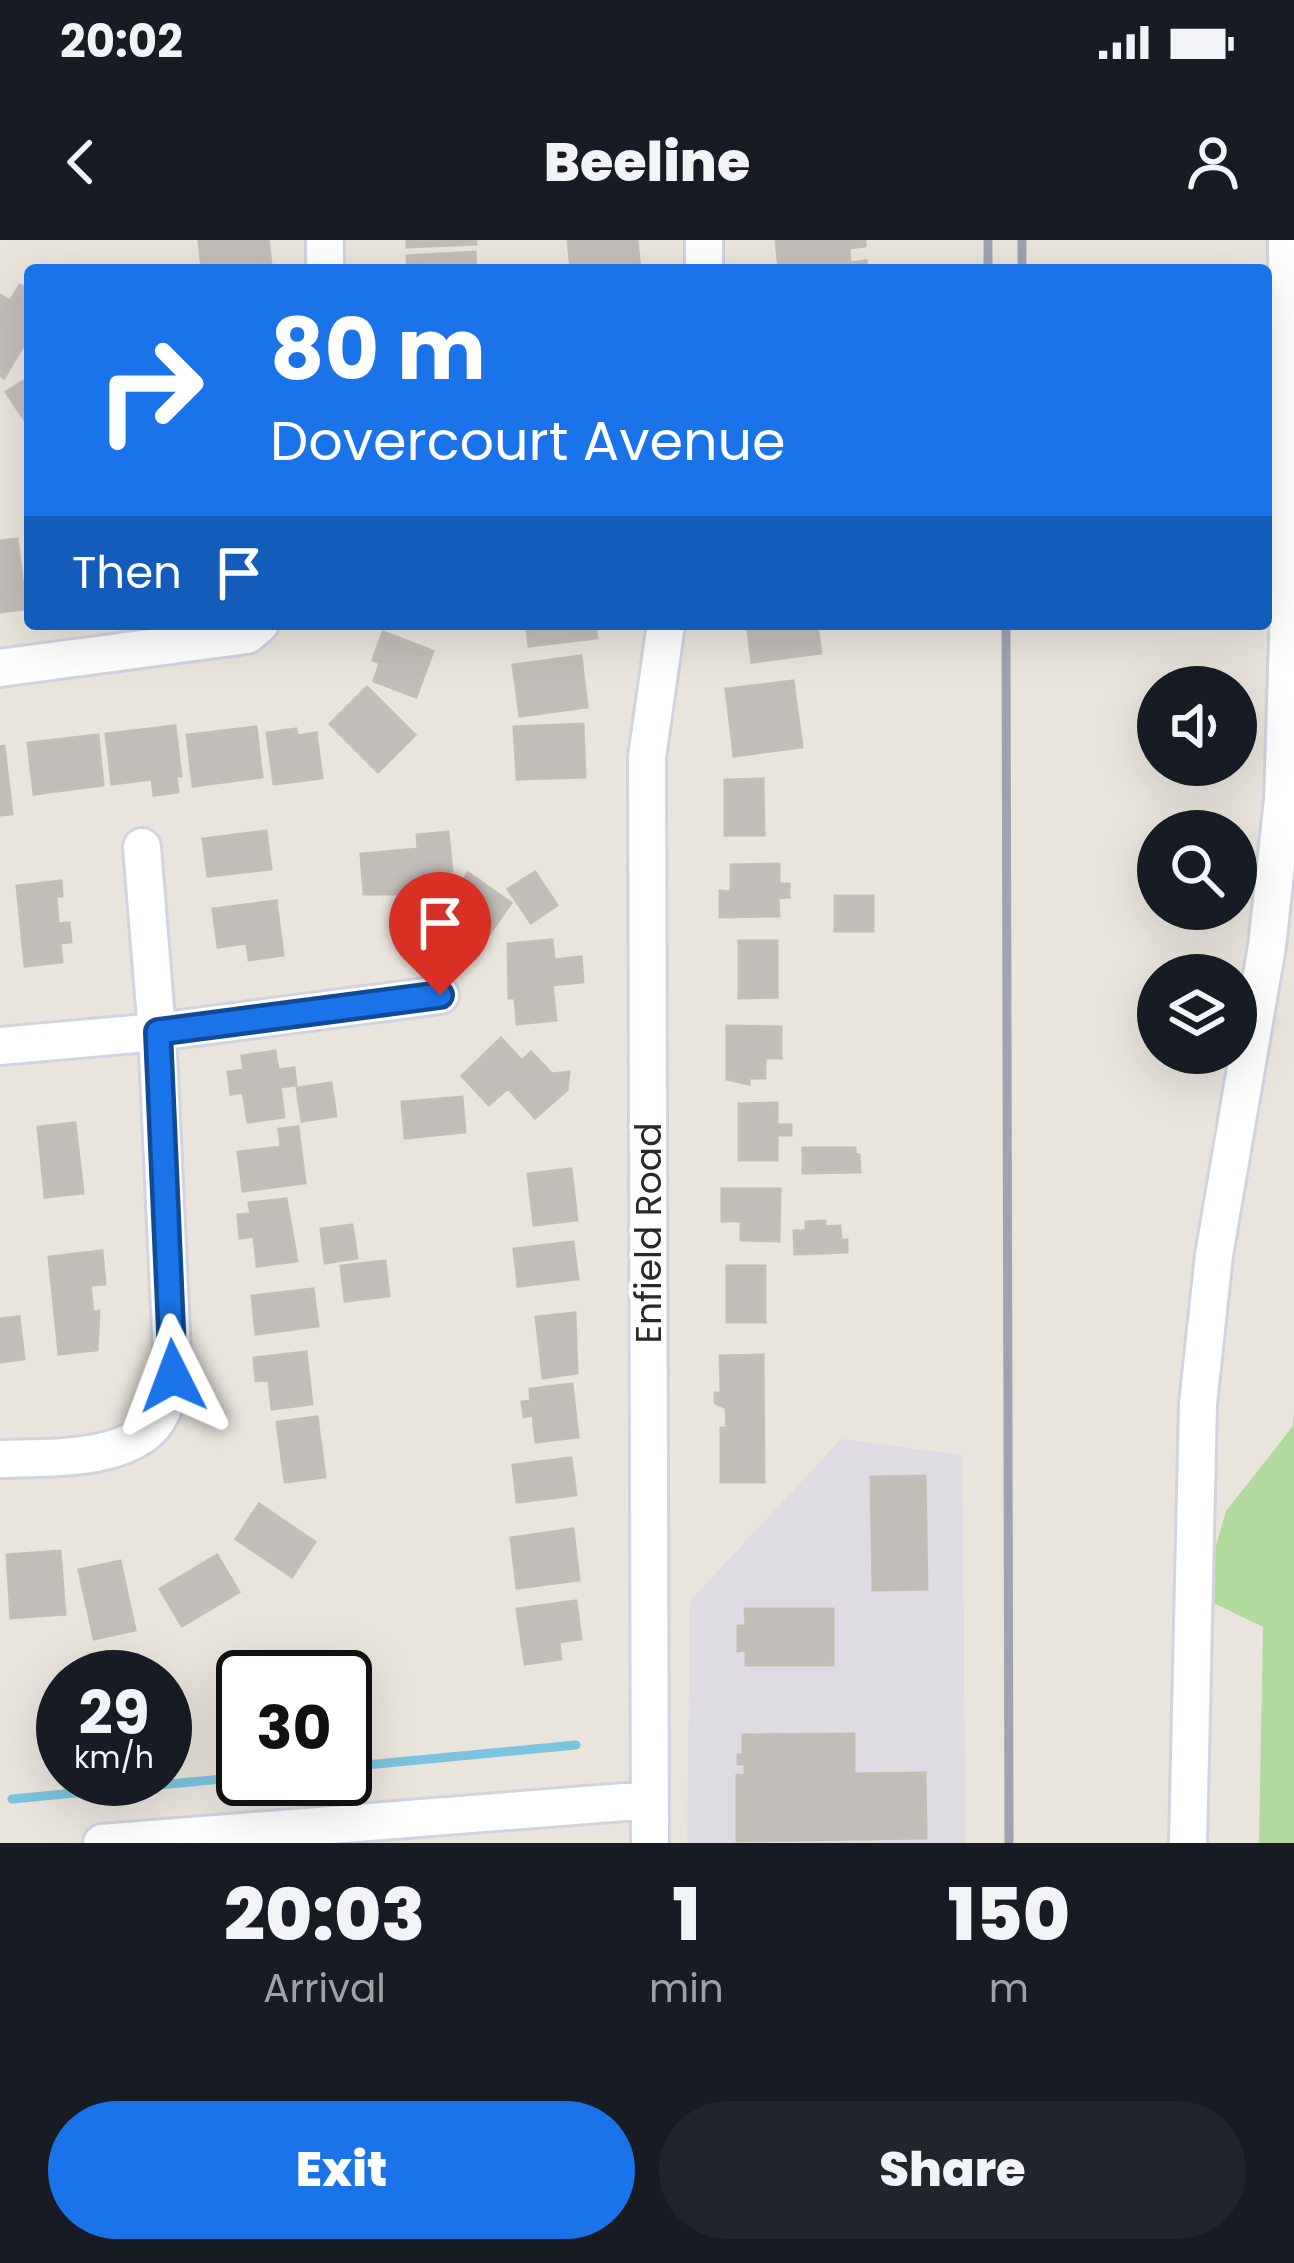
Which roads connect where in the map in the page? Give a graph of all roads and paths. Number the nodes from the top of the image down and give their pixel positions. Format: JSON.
{"nodes":[{"id":1,"x":1287,"y":240,"type":"edge"},
{"id":2,"x":253,"y":630,"type":"edge"},
{"id":3,"x":665,"y":630,"type":"edge"},
{"id":4,"x":0,"y":668,"type":"edge"},
{"id":5,"x":142,"y":847,"type":"dead end"},
{"id":6,"x":440,"y":995,"type":"dead end"},
{"id":7,"x":158,"y":1032,"type":"junction"},
{"id":8,"x":0,"y":1046,"type":"edge"},
{"id":9,"x":0,"y":1459,"type":"edge"},
{"id":10,"x":650,"y":1800,"type":"junction"},
{"id":11,"x":102,"y":1843,"type":"edge"},
{"id":12,"x":650,"y":1843,"type":"edge"},
{"id":13,"x":1188,"y":1843,"type":"edge"}],
"edges":[{"from":1,"to":13,"type":"street"},
{"from":2,"to":4,"type":"street"},
{"from":3,"to":10,"type":"street","name":"Enfield Road"},
{"from":5,"to":7,"type":"street"},
{"from":6,"to":7,"type":"street"},
{"from":7,"to":8,"type":"street"},
{"from":7,"to":9,"type":"street"},
{"from":10,"to":11,"type":"street"},
{"from":10,"to":12,"type":"street","name":"Enfield Road"}]}
